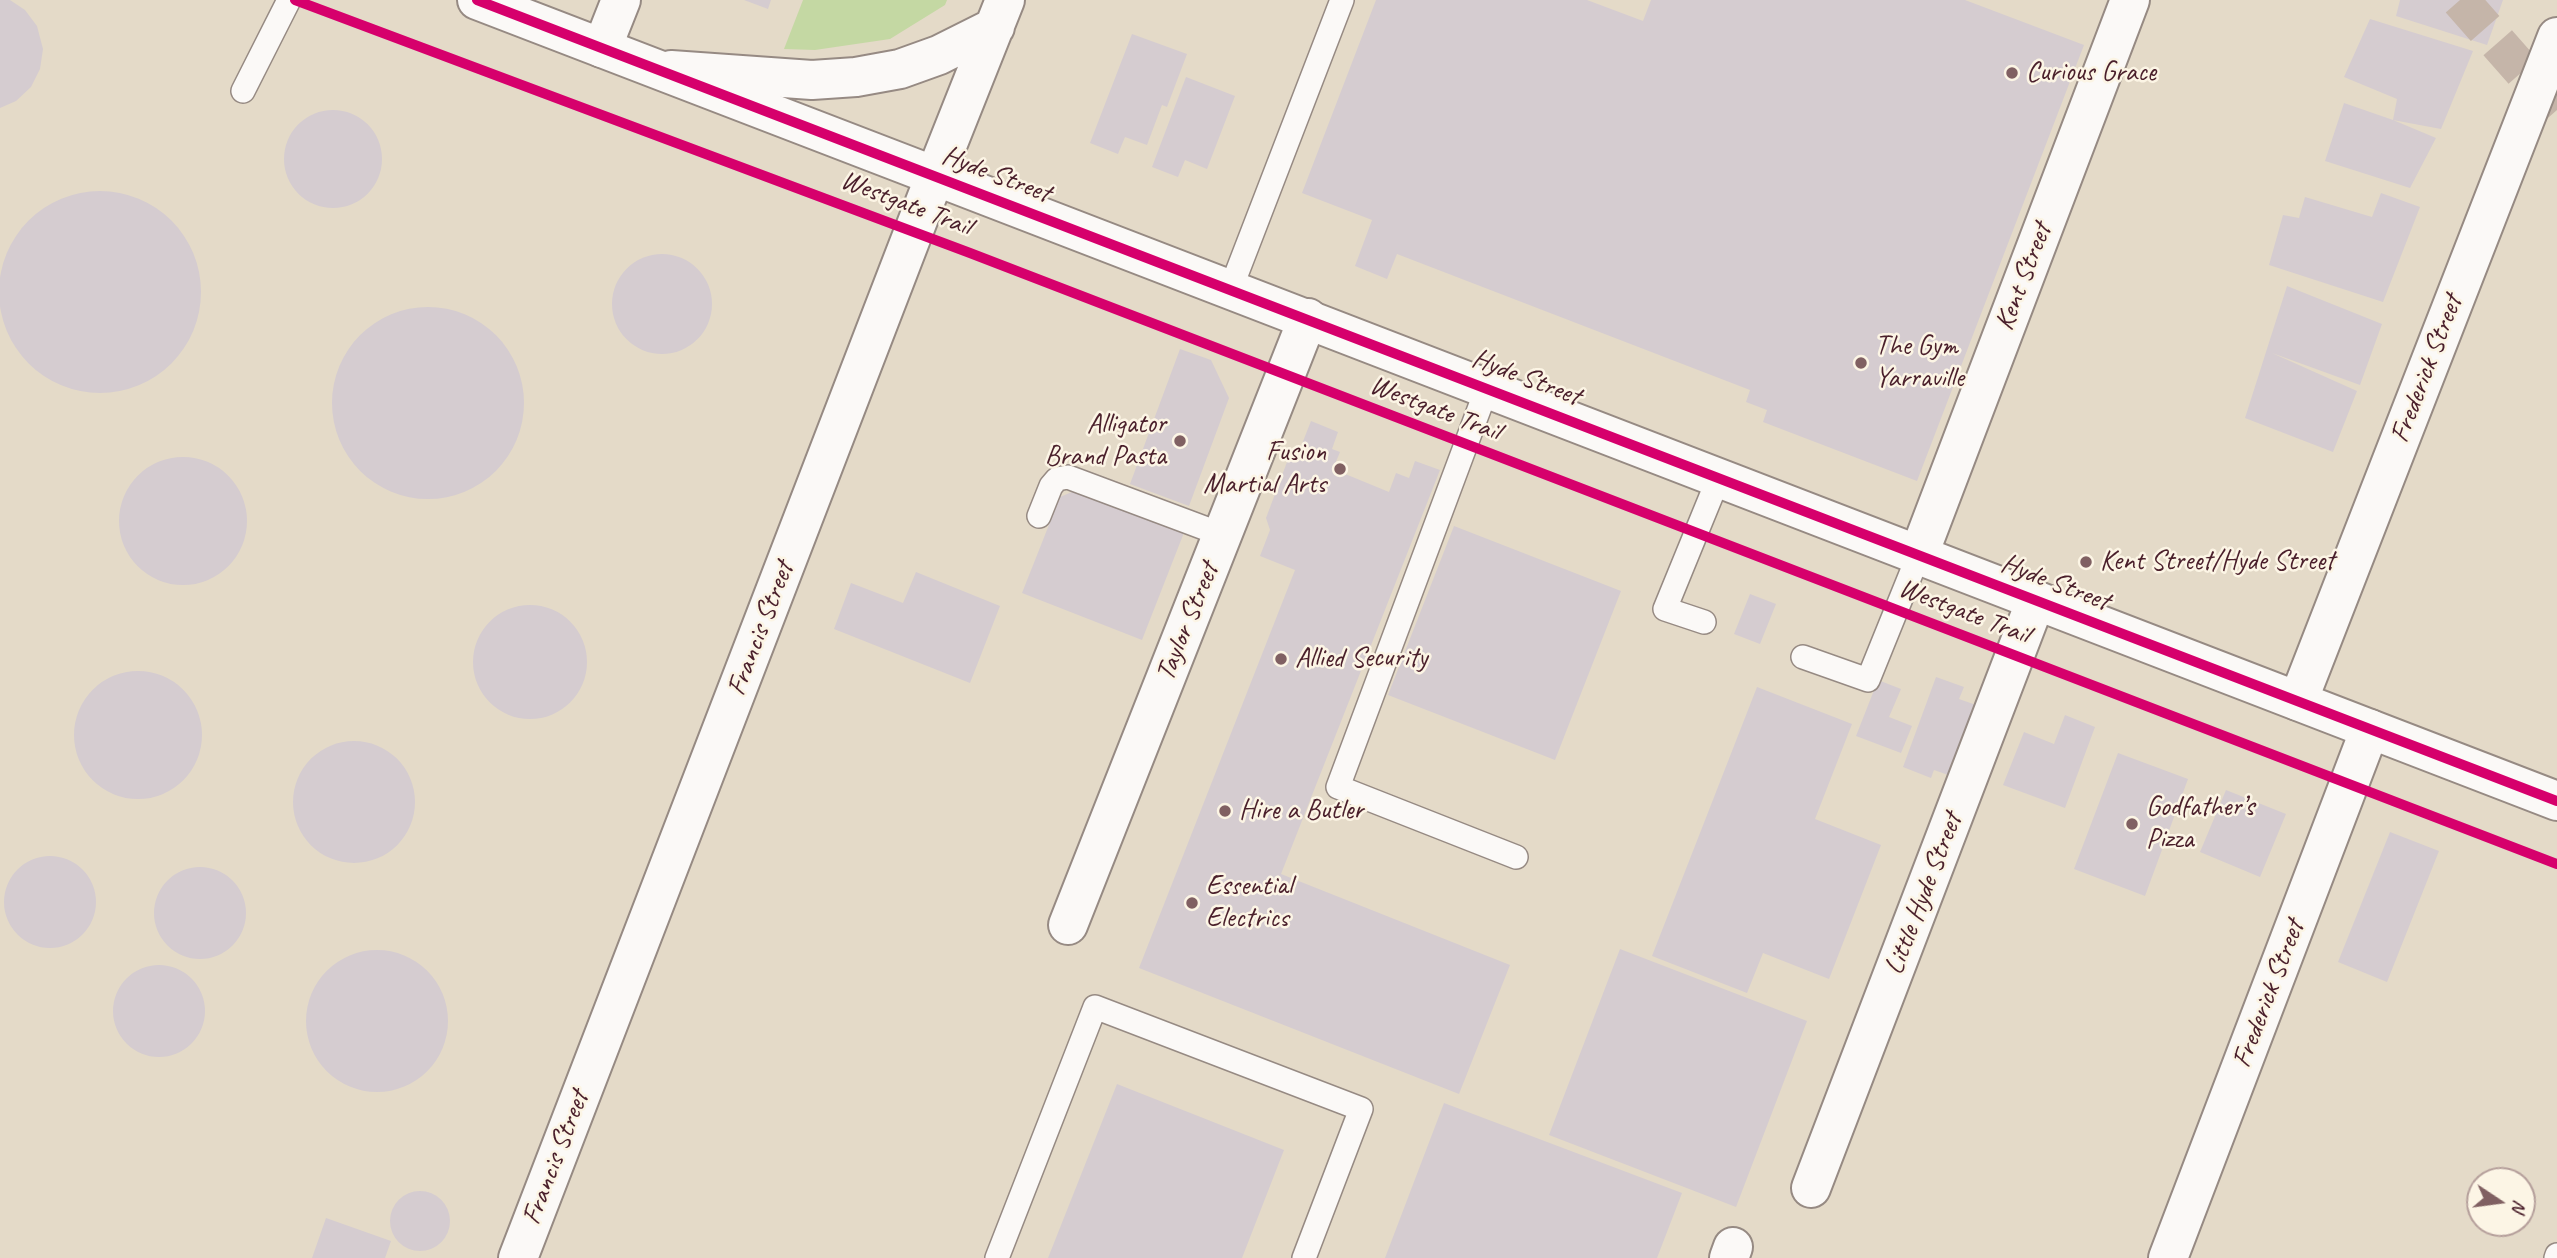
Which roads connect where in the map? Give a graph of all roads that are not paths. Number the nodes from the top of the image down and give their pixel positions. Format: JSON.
{"nodes":[{"id":1,"x":289,"y":0,"type":"edge"},
{"id":2,"x":477,"y":0,"type":"edge"},
{"id":3,"x":621,"y":0,"type":"edge"},
{"id":4,"x":1342,"y":0,"type":"edge"},
{"id":5,"x":2130,"y":0,"type":"edge"},
{"id":6,"x":1000,"y":13,"type":"edge"},
{"id":7,"x":2557,"y":37,"type":"edge"},
{"id":8,"x":602,"y":48,"type":"junction"},
{"id":9,"x":657,"y":69,"type":"junction"},
{"id":10,"x":243,"y":91,"type":"dead end"},
{"id":11,"x":936,"y":176,"type":"junction"},
{"id":12,"x":1231,"y":288,"type":"junction"},
{"id":13,"x":1308,"y":318,"type":"junction"},
{"id":14,"x":1487,"y":388,"type":"junction"},
{"id":15,"x":1718,"y":477,"type":"junction"},
{"id":16,"x":1039,"y":516,"type":"dead end"},
{"id":17,"x":1223,"y":535,"type":"junction"},
{"id":18,"x":1919,"y":554,"type":"junction"},
{"id":19,"x":2036,"y":600,"type":"junction"},
{"id":20,"x":1704,"y":622,"type":"dead end"},
{"id":21,"x":1803,"y":657,"type":"dead end"},
{"id":22,"x":2298,"y":701,"type":"junction"},
{"id":23,"x":2370,"y":729,"type":"junction"},
{"id":24,"x":2557,"y":801,"type":"edge"},
{"id":25,"x":1516,"y":857,"type":"dead end"},
{"id":26,"x":1068,"y":925,"type":"dead end"},
{"id":27,"x":1811,"y":1188,"type":"dead end"},
{"id":28,"x":518,"y":1258,"type":"edge"},
{"id":29,"x":998,"y":1258,"type":"edge"},
{"id":30,"x":1304,"y":1258,"type":"edge"},
{"id":31,"x":2168,"y":1258,"type":"edge"}],
"edges":[{"from":1,"to":10,"type":"lane"},
{"from":2,"to":8,"type":"street","name":"Hyde Street"},
{"from":3,"to":8,"type":"street"},
{"from":4,"to":12,"type":"lane"},
{"from":5,"to":18,"type":"street","name":"Kent Street"},
{"from":6,"to":9,"type":"street"},
{"from":6,"to":11,"type":"street","name":"Francis Street"},
{"from":7,"to":22,"type":"street","name":"Frederick Street"},
{"from":8,"to":9,"type":"street","name":"Hyde Street"},
{"from":9,"to":11,"type":"street","name":"Hyde Street"},
{"from":11,"to":12,"type":"street","name":"Hyde Street"},
{"from":11,"to":28,"type":"street","name":"Francis Street"},
{"from":12,"to":13,"type":"street","name":"Hyde Street"},
{"from":13,"to":14,"type":"street","name":"Hyde Street"},
{"from":13,"to":17,"type":"street","name":"Taylor Street"},
{"from":14,"to":15,"type":"street","name":"Hyde Street"},
{"from":14,"to":25,"type":"lane"},
{"from":15,"to":18,"type":"street","name":"Hyde Street"},
{"from":15,"to":20,"type":"lane"},
{"from":16,"to":17,"type":"lane"},
{"from":17,"to":26,"type":"street","name":"Taylor Street"},
{"from":18,"to":19,"type":"street","name":"Hyde Street"},
{"from":18,"to":21,"type":"lane"},
{"from":19,"to":22,"type":"street","name":"Hyde Street"},
{"from":19,"to":27,"type":"street","name":"Little Hyde Street"},
{"from":22,"to":23,"type":"street","name":"Hyde Street"},
{"from":23,"to":24,"type":"street","name":"Hyde Street"},
{"from":23,"to":31,"type":"street","name":"Frederick Street"},
{"from":29,"to":30,"type":"lane"}]}
